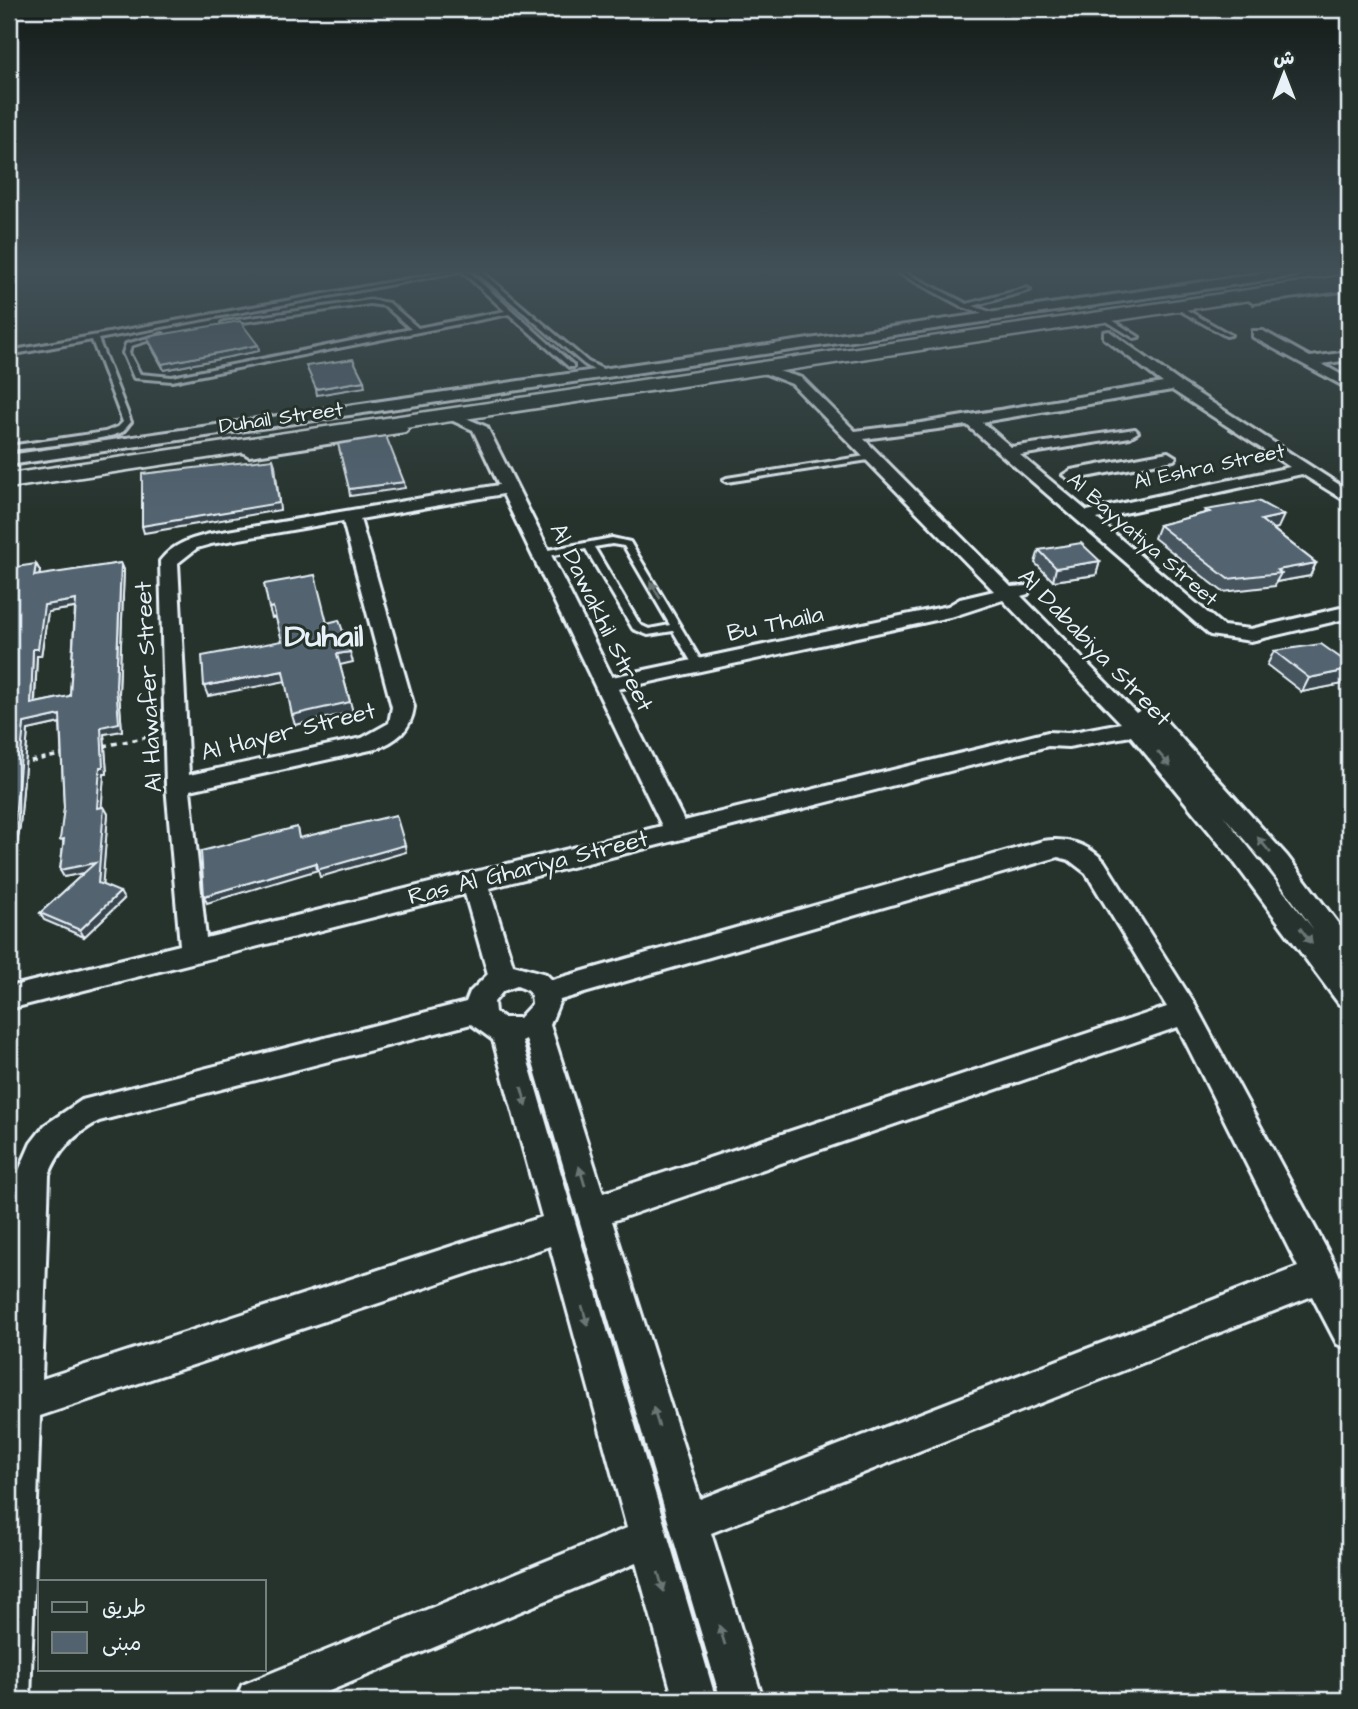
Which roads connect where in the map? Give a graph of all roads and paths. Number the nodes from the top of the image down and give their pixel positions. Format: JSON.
{"nodes":[{"id":1,"x":100,"y":352,"type":"edge"},
{"id":2,"x":126,"y":352,"type":"edge"},
{"id":3,"x":311,"y":352,"type":"edge"},
{"id":4,"x":555,"y":352,"type":"edge"},
{"id":5,"x":573,"y":352,"type":"edge"},
{"id":6,"x":744,"y":352,"type":"edge"},
{"id":7,"x":851,"y":352,"type":"junction"},
{"id":8,"x":857,"y":352,"type":"edge"},
{"id":9,"x":871,"y":352,"type":"edge"},
{"id":10,"x":1137,"y":352,"type":"edge"},
{"id":11,"x":1290,"y":352,"type":"edge"},
{"id":12,"x":1349,"y":356,"type":"edge"},
{"id":13,"x":1308,"y":362,"type":"junction"},
{"id":14,"x":586,"y":363,"type":"junction"},
{"id":15,"x":810,"y":365,"type":"junction"},
{"id":16,"x":571,"y":366,"type":"junction"},
{"id":17,"x":768,"y":372,"type":"junction"},
{"id":18,"x":606,"y":373,"type":"junction"},
{"id":19,"x":562,"y":380,"type":"junction"},
{"id":20,"x":1175,"y":385,"type":"junction"},
{"id":21,"x":1349,"y":385,"type":"edge"},
{"id":22,"x":551,"y":398,"type":"junction"},
{"id":23,"x":505,"y":412,"type":"junction"},
{"id":24,"x":969,"y":419,"type":"junction"},
{"id":25,"x":459,"y":421,"type":"junction"},
{"id":26,"x":1130,"y":432,"type":"dead end"},
{"id":27,"x":1096,"y":438,"type":"junction"},
{"id":28,"x":317,"y":442,"type":"junction"},
{"id":29,"x":864,"y":442,"type":"junction"},
{"id":30,"x":9,"y":448,"type":"edge"},
{"id":31,"x":208,"y":451,"type":"junction"},
{"id":32,"x":1009,"y":454,"type":"junction"},
{"id":33,"x":1168,"y":457,"type":"dead end"},
{"id":34,"x":9,"y":460,"type":"edge"},
{"id":35,"x":1132,"y":464,"type":"junction"},
{"id":36,"x":1304,"y":469,"type":"junction"},
{"id":37,"x":9,"y":470,"type":"edge"},
{"id":38,"x":116,"y":471,"type":"junction"},
{"id":39,"x":63,"y":472,"type":"junction"},
{"id":40,"x":1071,"y":475,"type":"dead end"},
{"id":41,"x":727,"y":480,"type":"dead end"},
{"id":42,"x":9,"y":481,"type":"edge"},
{"id":43,"x":9,"y":488,"type":"edge"},
{"id":44,"x":508,"y":488,"type":"junction"},
{"id":45,"x":1349,"y":498,"type":"edge"},
{"id":46,"x":350,"y":515,"type":"junction"},
{"id":47,"x":1082,"y":517,"type":"junction"},
{"id":48,"x":588,"y":545,"type":"junction"},
{"id":49,"x":543,"y":554,"type":"junction"},
{"id":50,"x":1021,"y":597,"type":"junction"},
{"id":51,"x":1349,"y":612,"type":"edge"},
{"id":52,"x":677,"y":627,"type":"junction"},
{"id":53,"x":699,"y":666,"type":"junction"},
{"id":54,"x":606,"y":685,"type":"junction"},
{"id":55,"x":1140,"y":718,"type":"junction"},
{"id":56,"x":176,"y":732,"type":"junction"},
{"id":57,"x":99,"y":747,"type":"edge"},
{"id":58,"x":73,"y":753,"type":"edge"},
{"id":59,"x":9,"y":766,"type":"edge"},
{"id":60,"x":178,"y":785,"type":"junction"},
{"id":61,"x":676,"y":830,"type":"junction"},
{"id":62,"x":474,"y":880,"type":"junction"},
{"id":63,"x":194,"y":950,"type":"junction"},
{"id":64,"x":1349,"y":958,"type":"edge"},
{"id":65,"x":503,"y":978,"type":"junction"},
{"id":66,"x":1349,"y":996,"type":"edge"},
{"id":67,"x":9,"y":998,"type":"edge"},
{"id":68,"x":1185,"y":1013,"type":"junction"},
{"id":69,"x":517,"y":1014,"type":"junction"},
{"id":70,"x":593,"y":1212,"type":"junction"},
{"id":71,"x":560,"y":1227,"type":"junction"},
{"id":72,"x":1322,"y":1275,"type":"junction"},
{"id":73,"x":1349,"y":1332,"type":"edge"},
{"id":74,"x":24,"y":1403,"type":"junction"},
{"id":75,"x":688,"y":1523,"type":"junction"},
{"id":76,"x":648,"y":1539,"type":"junction"},
{"id":77,"x":9,"y":1700,"type":"edge"},
{"id":78,"x":257,"y":1700,"type":"edge"},
{"id":79,"x":695,"y":1700,"type":"edge"},
{"id":80,"x":742,"y":1700,"type":"edge"}],
"edges":[{"from":1,"to":30,"type":"lane"},
{"from":2,"to":3,"type":"lane"},
{"from":4,"to":16,"type":"lane"},
{"from":5,"to":14,"type":"lane"},
{"from":6,"to":18,"type":"street","name":"Duhail Street"},
{"from":7,"to":8,"type":"main road"},
{"from":7,"to":15,"type":"street","name":"Duhail Street"},
{"from":7,"to":37,"type":"main road","name":"Duhail Street"},
{"from":9,"to":22,"type":"main road","name":"Duhail Street"},
{"from":10,"to":20,"type":"street"},
{"from":11,"to":13,"type":"street"},
{"from":12,"to":13,"type":"street"},
{"from":13,"to":21,"type":"street"},
{"from":14,"to":16,"type":"lane"},
{"from":14,"to":18,"type":"lane"},
{"from":15,"to":17,"type":"street","name":"Duhail Street"},
{"from":15,"to":29,"type":"street","name":"Al Dababiya Street"},
{"from":16,"to":19,"type":"lane"},
{"from":17,"to":23,"type":"street","name":"Duhail Street"},
{"from":17,"to":29,"type":"street","name":"Al Dababiya Street"},
{"from":18,"to":19,"type":"street","name":"Duhail Street"},
{"from":19,"to":34,"type":"street","name":"Duhail Street"},
{"from":20,"to":24,"type":"street"},
{"from":20,"to":36,"type":"street"},
{"from":22,"to":23,"type":"main road"},
{"from":22,"to":25,"type":"main road","name":"Duhail Street"},
{"from":23,"to":25,"type":"street","name":"Duhail Street"},
{"from":24,"to":29,"type":"street"},
{"from":24,"to":32,"type":"street","name":"Al Bayyatiya Street"},
{"from":25,"to":28,"type":"street","name":"Duhail Street"},
{"from":25,"to":31,"type":"main road","name":"Duhail Street"},
{"from":25,"to":44,"type":"street","name":"Al Dawakhil Street"},
{"from":26,"to":27,"type":"street"},
{"from":27,"to":32,"type":"street"},
{"from":27,"to":35,"type":"street"},
{"from":28,"to":31,"type":"main road"},
{"from":28,"to":38,"type":"street","name":"Duhail Street"},
{"from":29,"to":41,"type":"lane"},
{"from":29,"to":50,"type":"street","name":"Al Dababiya Street"},
{"from":31,"to":39,"type":"main road","name":"Duhail Street"},
{"from":32,"to":47,"type":"street","name":"Al Bayyatiya Street"},
{"from":33,"to":35,"type":"street"},
{"from":35,"to":40,"type":"street"},
{"from":36,"to":45,"type":"street"},
{"from":36,"to":47,"type":"street","name":"Al Eshra Street"},
{"from":38,"to":39,"type":"main road"},
{"from":38,"to":43,"type":"street","name":"Duhail Street"},
{"from":39,"to":42,"type":"main road","name":"Duhail Street"},
{"from":44,"to":46,"type":"street","name":"Al Hawafer Street"},
{"from":44,"to":49,"type":"street","name":"Al Dawakhil Street"},
{"from":46,"to":56,"type":"street","name":"Al Hawafer Street"},
{"from":46,"to":60,"type":"street","name":"Al Hayer Street"},
{"from":47,"to":51,"type":"street","name":"Al Bayyatiya Street"},
{"from":48,"to":49,"type":"lane"},
{"from":52,"to":48,"type":"lane","one_way":true},
{"from":48,"to":52,"type":"lane"},
{"from":49,"to":54,"type":"street","name":"Al Dawakhil Street"},
{"from":50,"to":53,"type":"street","name":"Bu Thaila"},
{"from":50,"to":55,"type":"street","name":"Al Dababiya Street"},
{"from":52,"to":53,"type":"lane"},
{"from":53,"to":54,"type":"street","name":"Bu Thaila"},
{"from":54,"to":61,"type":"street","name":"Al Dawakhil Street"},
{"from":55,"to":61,"type":"street","name":"Ras Al Ghariya Street"},
{"from":64,"to":55,"type":"street","name":"Al Dababiya Street","one_way":true},
{"from":55,"to":66,"type":"street","name":"Al Dababiya Street","one_way":true},
{"from":56,"to":57,"type":"path"},
{"from":56,"to":60,"type":"street","name":"Al Hawafer Street"},
{"from":58,"to":59,"type":"path"},
{"from":60,"to":63,"type":"street","name":"Al Hawafer Street"},
{"from":61,"to":62,"type":"street","name":"Ras Al Ghariya Street"},
{"from":62,"to":63,"type":"street","name":"Ras Al Ghariya Street"},
{"from":62,"to":65,"type":"street"},
{"from":63,"to":67,"type":"street","name":"Ras Al Ghariya Street"},
{"from":65,"to":69,"type":"street"},
{"from":65,"to":69,"type":"street"},
{"from":68,"to":69,"type":"street"},
{"from":68,"to":70,"type":"street"},
{"from":68,"to":72,"type":"street"},
{"from":70,"to":69,"type":"street","one_way":true},
{"from":69,"to":71,"type":"street","one_way":true},
{"from":69,"to":74,"type":"street"},
{"from":75,"to":70,"type":"street","one_way":true},
{"from":71,"to":74,"type":"street"},
{"from":71,"to":76,"type":"street","one_way":true},
{"from":72,"to":73,"type":"street"},
{"from":72,"to":75,"type":"street"},
{"from":74,"to":77,"type":"street"},
{"from":80,"to":75,"type":"street","one_way":true},
{"from":76,"to":78,"type":"street"},
{"from":76,"to":79,"type":"street","one_way":true}]}
